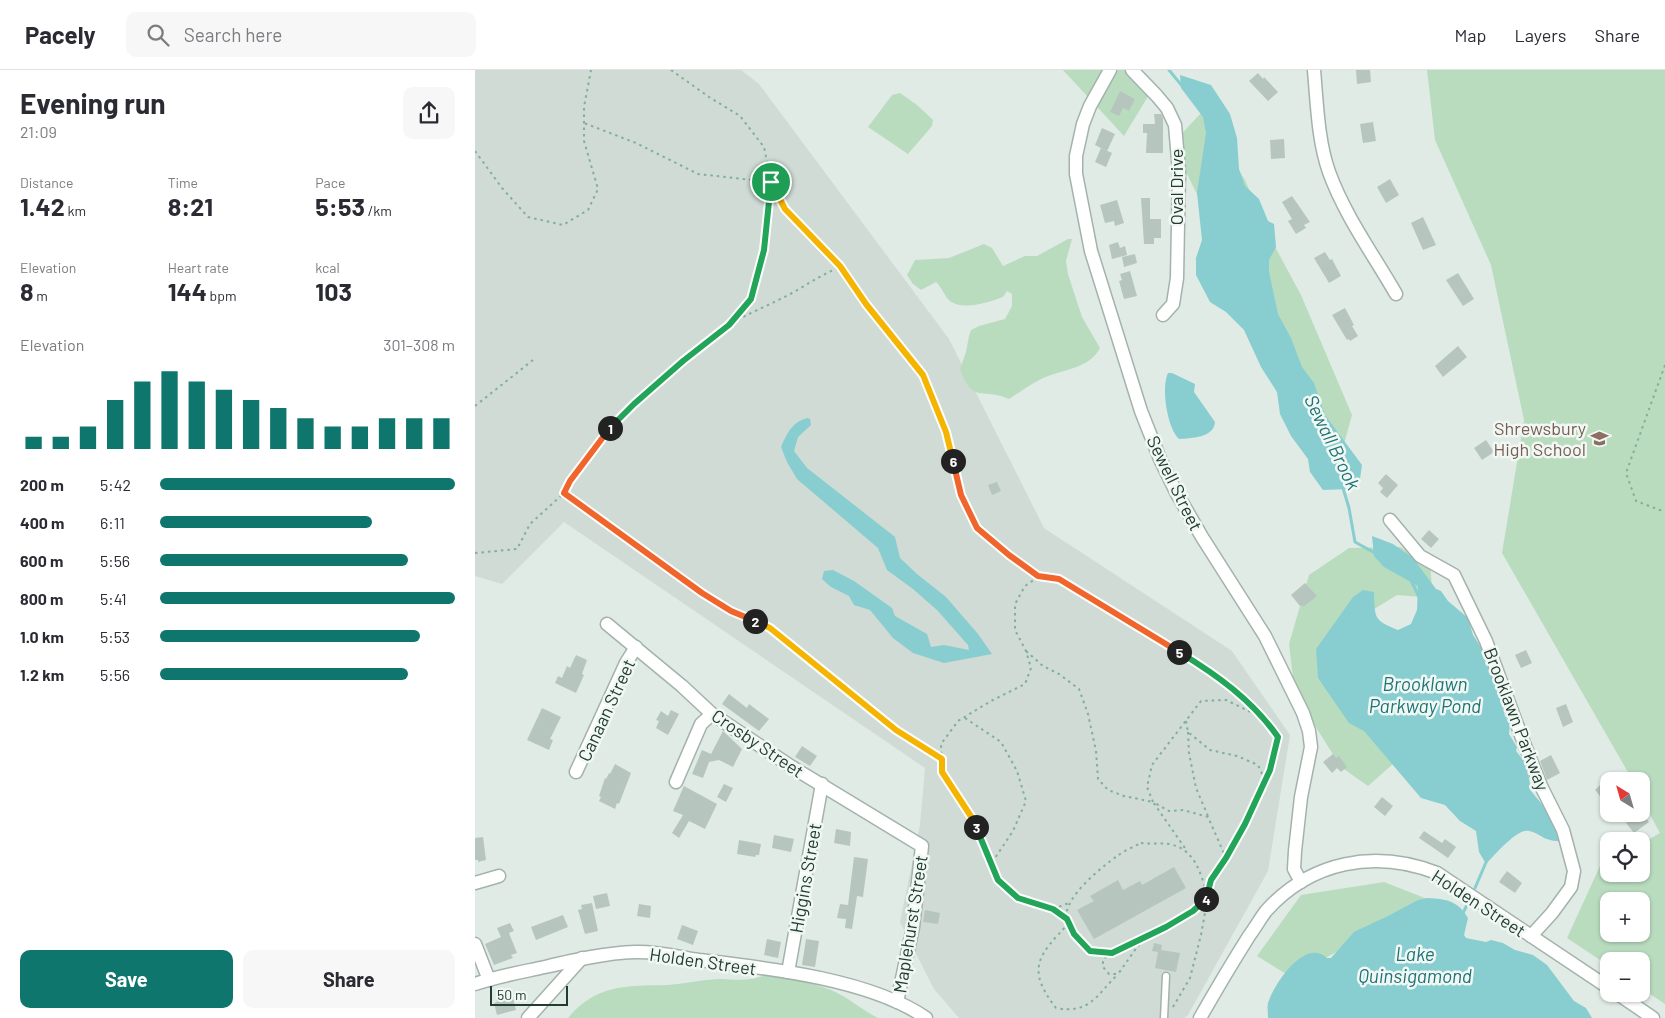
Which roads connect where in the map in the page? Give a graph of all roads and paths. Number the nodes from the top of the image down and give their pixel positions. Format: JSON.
{"nodes":[{"id":1,"x":591,"y":70,"type":"edge"},
{"id":2,"x":671,"y":70,"type":"edge"},
{"id":3,"x":1110,"y":70,"type":"edge"},
{"id":4,"x":1132,"y":70,"type":"edge"},
{"id":5,"x":1314,"y":70,"type":"edge"},
{"id":6,"x":584,"y":123,"type":"junction"},
{"id":7,"x":475,"y":151,"type":"edge"},
{"id":8,"x":771,"y":182,"type":"junction"},
{"id":9,"x":840,"y":266,"type":"junction"},
{"id":10,"x":1396,"y":294,"type":"dead end"},
{"id":11,"x":1163,"y":315,"type":"dead end"},
{"id":12,"x":729,"y":325,"type":"junction"},
{"id":13,"x":533,"y":360,"type":"dead end"},
{"id":14,"x":1665,"y":365,"type":"edge"},
{"id":15,"x":475,"y":406,"type":"edge"},
{"id":16,"x":564,"y":493,"type":"junction"},
{"id":17,"x":1665,"y":512,"type":"edge"},
{"id":18,"x":1390,"y":520,"type":"dead end"},
{"id":19,"x":475,"y":553,"type":"edge"},
{"id":20,"x":1038,"y":576,"type":"junction"},
{"id":21,"x":607,"y":624,"type":"dead end"},
{"id":22,"x":636,"y":647,"type":"junction"},
{"id":23,"x":1026,"y":651,"type":"junction"},
{"id":24,"x":712,"y":714,"type":"junction"},
{"id":25,"x":964,"y":717,"type":"junction"},
{"id":26,"x":1265,"y":718,"type":"junction"},
{"id":27,"x":1186,"y":720,"type":"junction"},
{"id":28,"x":1188,"y":732,"type":"junction"},
{"id":29,"x":942,"y":759,"type":"junction"},
{"id":30,"x":576,"y":772,"type":"dead end"},
{"id":31,"x":1265,"y":779,"type":"junction"},
{"id":32,"x":676,"y":782,"type":"dead end"},
{"id":33,"x":822,"y":784,"type":"junction"},
{"id":34,"x":1153,"y":802,"type":"junction"},
{"id":35,"x":1208,"y":816,"type":"junction"},
{"id":36,"x":922,"y":846,"type":"joint"},
{"id":37,"x":1188,"y":852,"type":"junction"},
{"id":38,"x":1226,"y":858,"type":"junction"},
{"id":39,"x":991,"y":864,"type":"junction"},
{"id":40,"x":499,"y":876,"type":"dead end"},
{"id":41,"x":1301,"y":882,"type":"junction"},
{"id":42,"x":475,"y":883,"type":"edge"},
{"id":43,"x":1208,"y":897,"type":"junction"},
{"id":44,"x":1069,"y":903,"type":"junction"},
{"id":45,"x":1053,"y":909,"type":"junction"},
{"id":46,"x":1067,"y":919,"type":"junction"},
{"id":47,"x":1069,"y":923,"type":"junction"},
{"id":48,"x":1146,"y":936,"type":"junction"},
{"id":49,"x":1531,"y":936,"type":"junction"},
{"id":50,"x":475,"y":944,"type":"edge"},
{"id":51,"x":1112,"y":953,"type":"junction"},
{"id":52,"x":582,"y":958,"type":"junction"},
{"id":53,"x":788,"y":972,"type":"junction"},
{"id":54,"x":1118,"y":974,"type":"junction"},
{"id":55,"x":1166,"y":976,"type":"dead end"},
{"id":56,"x":489,"y":980,"type":"junction"},
{"id":57,"x":1600,"y":982,"type":"edge"},
{"id":58,"x":475,"y":984,"type":"edge"},
{"id":59,"x":897,"y":1002,"type":"junction"},
{"id":60,"x":1630,"y":1002,"type":"edge"},
{"id":61,"x":1172,"y":1010,"type":"dead end"},
{"id":62,"x":528,"y":1018,"type":"edge"},
{"id":63,"x":926,"y":1018,"type":"edge"},
{"id":64,"x":1164,"y":1018,"type":"edge"},
{"id":65,"x":1200,"y":1018,"type":"edge"},
{"id":66,"x":1653,"y":1018,"type":"edge"}],
"edges":[{"from":1,"to":6,"type":"path"},
{"from":2,"to":8,"type":"path"},
{"from":3,"to":41,"type":"street","name":"Sewell Street"},
{"from":4,"to":11,"type":"street","name":"Oval Drive"},
{"from":5,"to":10,"type":"street"},
{"from":6,"to":7,"type":"path"},
{"from":6,"to":8,"type":"path"},
{"from":8,"to":9,"type":"path"},
{"from":8,"to":12,"type":"path"},
{"from":9,"to":12,"type":"path"},
{"from":9,"to":20,"type":"path"},
{"from":12,"to":16,"type":"path"},
{"from":13,"to":15,"type":"path"},
{"from":14,"to":17,"type":"path"},
{"from":16,"to":19,"type":"path"},
{"from":16,"to":29,"type":"path"},
{"from":18,"to":49,"type":"street","name":"Brooklawn Parkway"},
{"from":20,"to":23,"type":"path"},
{"from":20,"to":26,"type":"path"},
{"from":21,"to":22,"type":"street","name":"Crosby Street"},
{"from":22,"to":24,"type":"street","name":"Crosby Street"},
{"from":22,"to":30,"type":"street","name":"Canaan Street"},
{"from":23,"to":25,"type":"path"},
{"from":23,"to":34,"type":"path"},
{"from":24,"to":32,"type":"street"},
{"from":24,"to":33,"type":"street","name":"Crosby Street"},
{"from":25,"to":29,"type":"path"},
{"from":25,"to":39,"type":"path"},
{"from":26,"to":27,"type":"path"},
{"from":26,"to":31,"type":"path"},
{"from":27,"to":28,"type":"path"},
{"from":27,"to":34,"type":"path"},
{"from":28,"to":31,"type":"path"},
{"from":28,"to":35,"type":"path"},
{"from":29,"to":39,"type":"path"},
{"from":31,"to":38,"type":"path"},
{"from":33,"to":36,"type":"street","name":"Crosby Street"},
{"from":33,"to":53,"type":"street","name":"Higgins Street"},
{"from":34,"to":35,"type":"path"},
{"from":34,"to":37,"type":"path"},
{"from":35,"to":38,"type":"path"},
{"from":36,"to":59,"type":"street","name":"Maplehurst Street"},
{"from":37,"to":43,"type":"path"},
{"from":37,"to":44,"type":"path"},
{"from":38,"to":43,"type":"path"},
{"from":39,"to":45,"type":"path"},
{"from":40,"to":42,"type":"street"},
{"from":41,"to":49,"type":"street","name":"Holden Street"},
{"from":41,"to":65,"type":"street","name":"Holden Street"},
{"from":43,"to":48,"type":"path"},
{"from":43,"to":61,"type":"path"},
{"from":44,"to":45,"type":"path"},
{"from":44,"to":46,"type":"path"},
{"from":45,"to":46,"type":"path"},
{"from":46,"to":47,"type":"path"},
{"from":47,"to":51,"type":"path"},
{"from":47,"to":54,"type":"path"},
{"from":48,"to":51,"type":"path"},
{"from":48,"to":54,"type":"path"},
{"from":49,"to":57,"type":"street","name":"Holden Street"},
{"from":50,"to":56,"type":"street"},
{"from":51,"to":54,"type":"path"},
{"from":52,"to":53,"type":"street","name":"Holden Street"},
{"from":52,"to":56,"type":"street","name":"Holden Street"},
{"from":52,"to":62,"type":"street"},
{"from":53,"to":59,"type":"street","name":"Holden Street"},
{"from":55,"to":64,"type":"lane"},
{"from":56,"to":58,"type":"street","name":"Holden Street"},
{"from":59,"to":63,"type":"street","name":"Holden Street"},
{"from":60,"to":66,"type":"street"}]}
